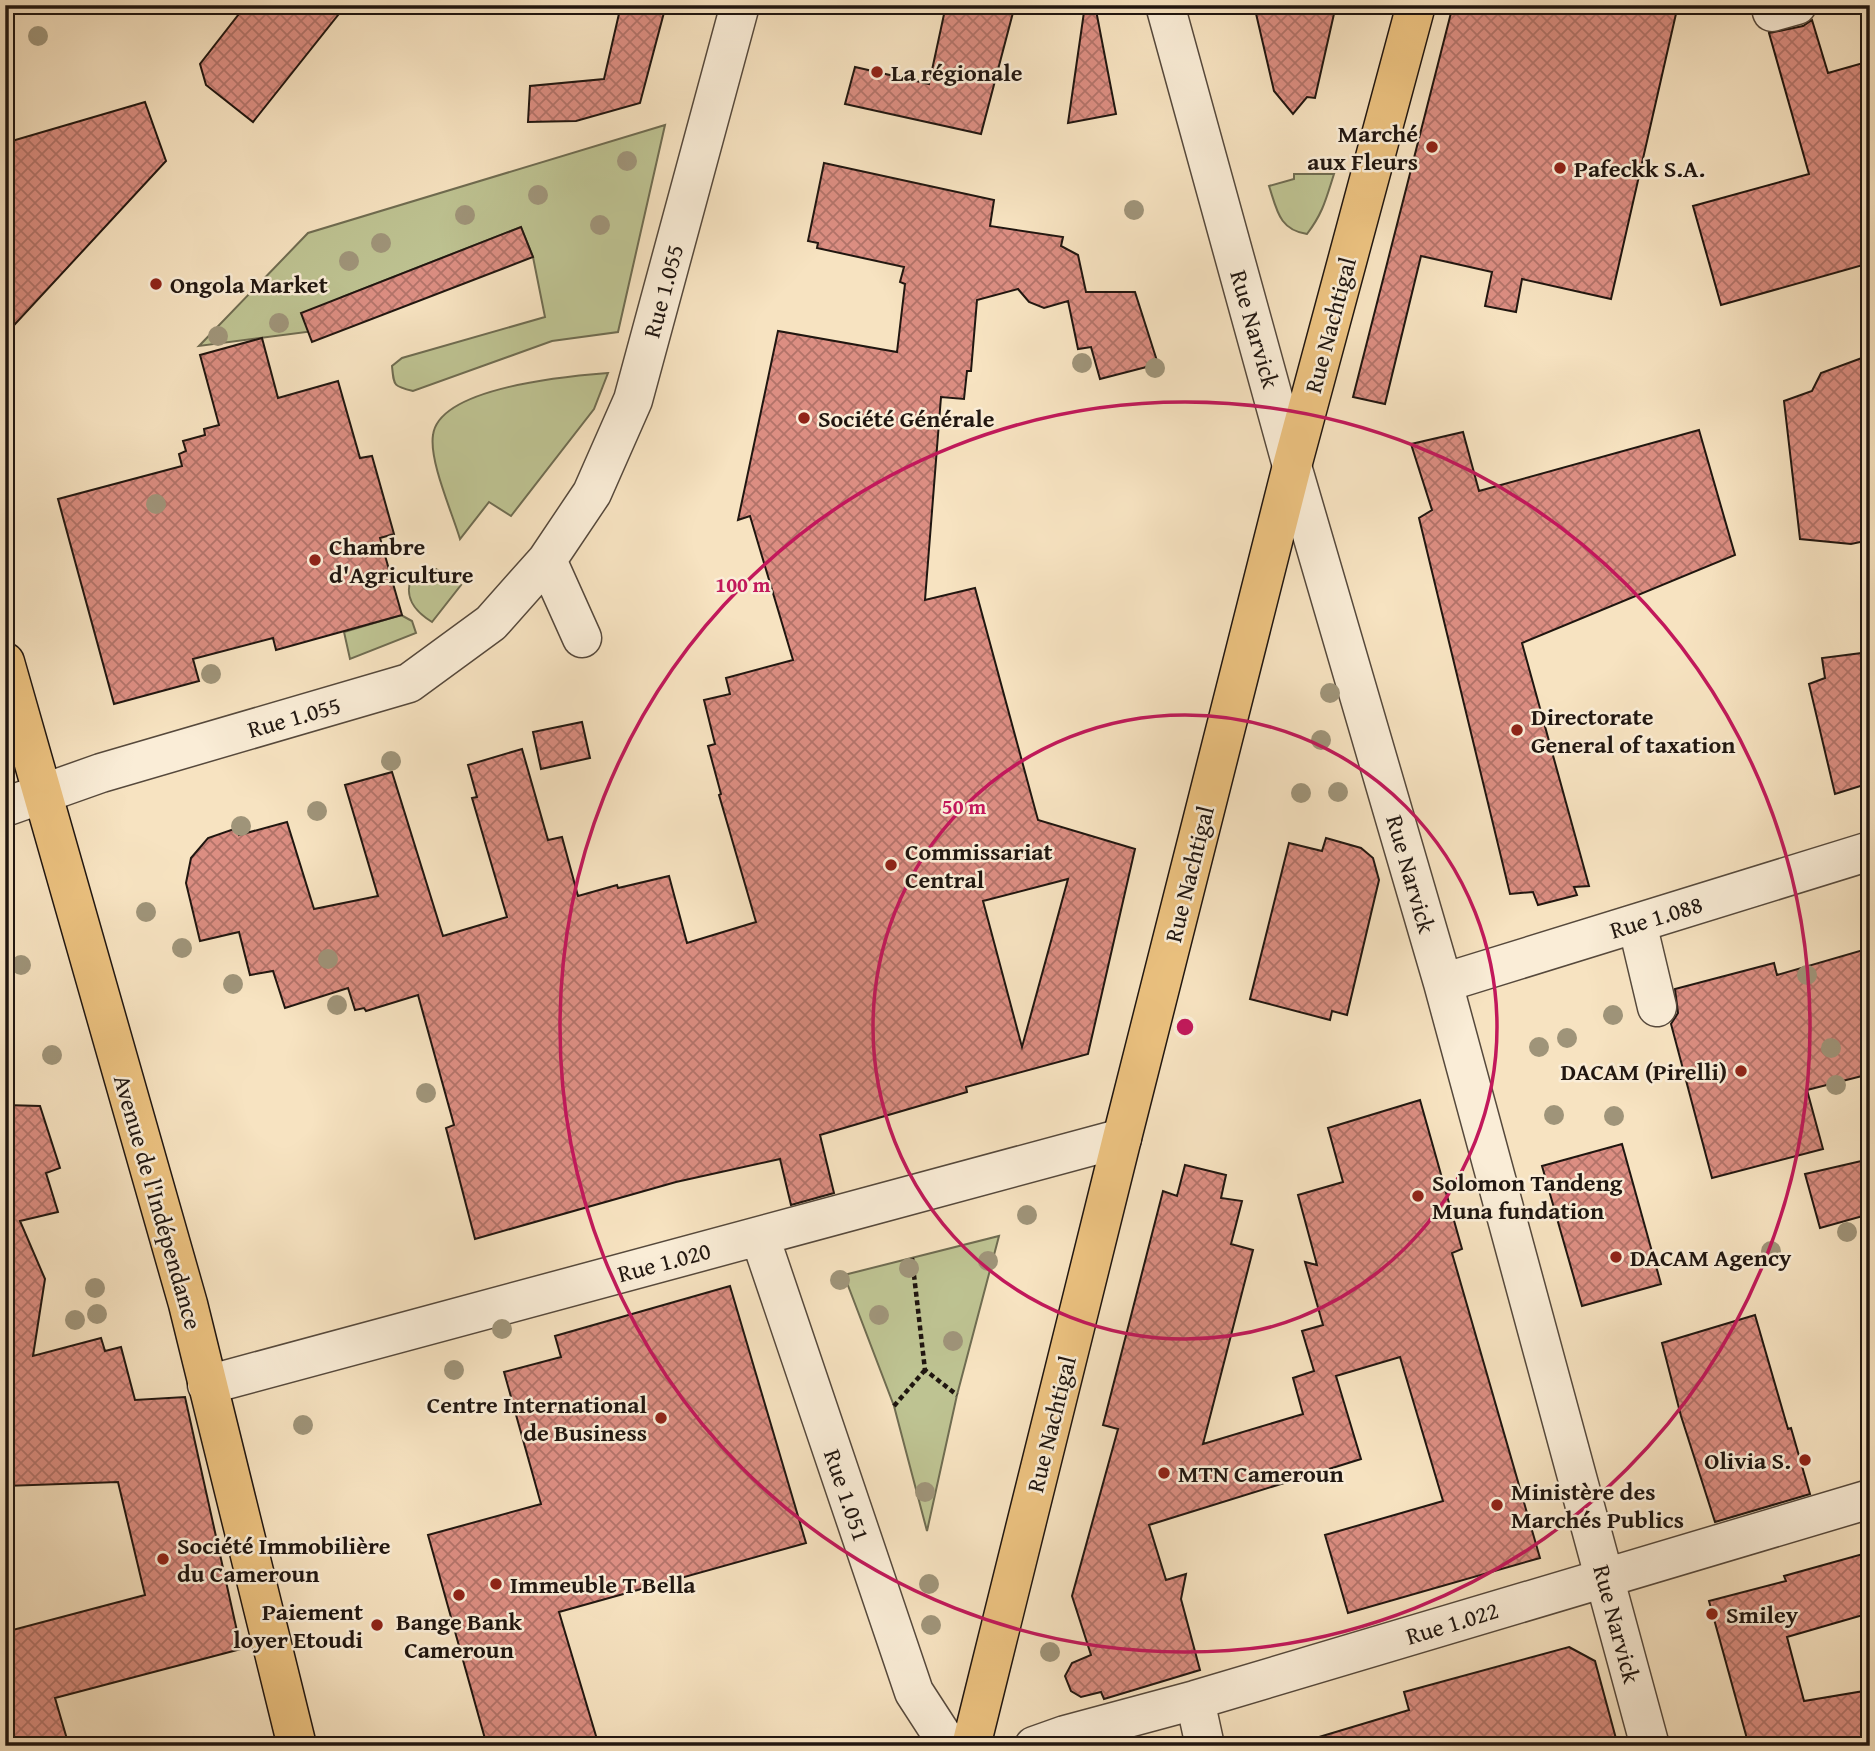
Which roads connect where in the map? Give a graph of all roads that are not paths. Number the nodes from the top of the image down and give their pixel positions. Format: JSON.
{"nodes":[{"id":1,"x":740,"y":5,"type":"edge"},
{"id":2,"x":1164,"y":5,"type":"edge"},
{"id":3,"x":1416,"y":5,"type":"edge"},
{"id":4,"x":1293,"y":466,"type":"junction"},
{"id":5,"x":547,"y":560,"type":"junction"},
{"id":6,"x":582,"y":638,"type":"dead end"},
{"id":7,"x":5,"y":662,"type":"edge"},
{"id":8,"x":43,"y":794,"type":"junction"},
{"id":9,"x":5,"y":807,"type":"edge"},
{"id":10,"x":1870,"y":851,"type":"edge"},
{"id":11,"x":1637,"y":923,"type":"junction"},
{"id":12,"x":1443,"y":984,"type":"junction"},
{"id":13,"x":1657,"y":1007,"type":"dead end"},
{"id":14,"x":1122,"y":1139,"type":"junction"},
{"id":15,"x":760,"y":1237,"type":"junction"},
{"id":16,"x":207,"y":1385,"type":"junction"},
{"id":17,"x":1870,"y":1499,"type":"edge"},
{"id":18,"x":1604,"y":1577,"type":"junction"},
{"id":19,"x":1195,"y":1700,"type":"junction"},
{"id":20,"x":297,"y":1746,"type":"edge"},
{"id":21,"x":949,"y":1746,"type":"edge"},
{"id":22,"x":971,"y":1746,"type":"edge"},
{"id":23,"x":1034,"y":1746,"type":"edge"},
{"id":24,"x":1205,"y":1746,"type":"edge"},
{"id":25,"x":1650,"y":1746,"type":"edge"}],
"edges":[{"from":1,"to":5,"type":"street","name":"Rue 1.055"},
{"from":2,"to":4,"type":"street","name":"Rue Narvick"},
{"from":3,"to":4,"type":"main road","name":"Rue Nachtigal"},
{"from":4,"to":12,"type":"street","name":"Rue Narvick"},
{"from":4,"to":14,"type":"main road","name":"Rue Nachtigal"},
{"from":5,"to":6,"type":"street"},
{"from":5,"to":8,"type":"street","name":"Rue 1.055"},
{"from":7,"to":8,"type":"main road","name":"Avenue de l'Indépendance"},
{"from":8,"to":9,"type":"street","name":"Rue 1.055"},
{"from":8,"to":16,"type":"main road","name":"Avenue de l'Indépendance"},
{"from":10,"to":11,"type":"street","name":"Rue 1.088"},
{"from":11,"to":12,"type":"street","name":"Rue 1.088"},
{"from":11,"to":13,"type":"street"},
{"from":12,"to":18,"type":"street","name":"Rue Narvick"},
{"from":14,"to":15,"type":"street","name":"Rue 1.020"},
{"from":14,"to":22,"type":"main road","name":"Rue Nachtigal"},
{"from":15,"to":16,"type":"street","name":"Rue 1.020"},
{"from":15,"to":21,"type":"street","name":"Rue 1.051"},
{"from":16,"to":20,"type":"main road","name":"Avenue de l'Indépendance"},
{"from":17,"to":18,"type":"street","name":"Rue 1.022"},
{"from":18,"to":19,"type":"street","name":"Rue 1.022"},
{"from":18,"to":25,"type":"street","name":"Rue Narvick"},
{"from":19,"to":23,"type":"street","name":"Rue 1.022"},
{"from":19,"to":24,"type":"street"}]}
